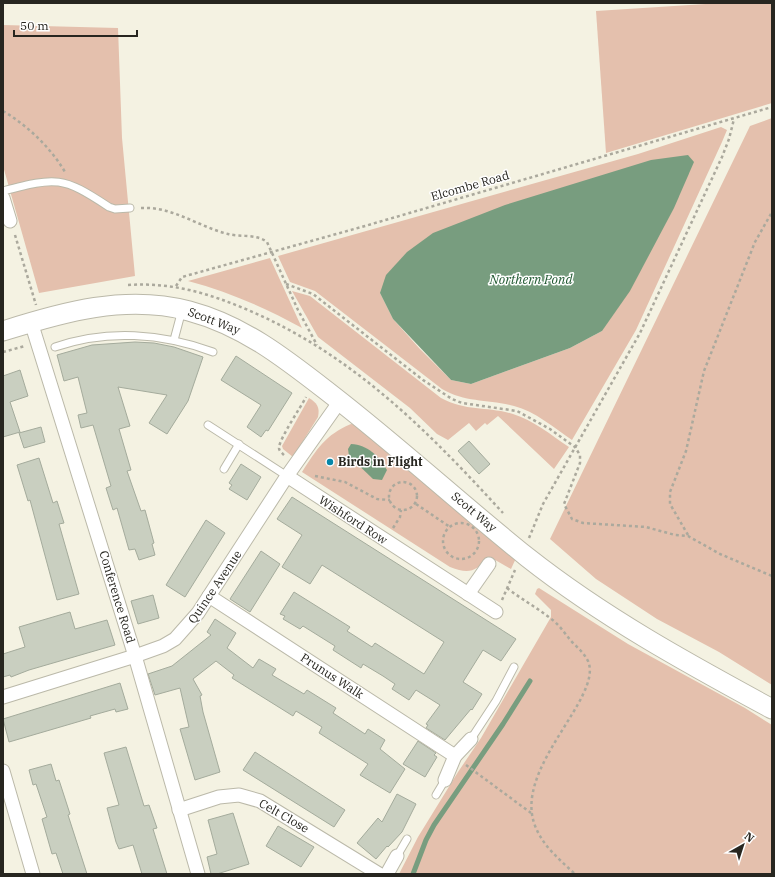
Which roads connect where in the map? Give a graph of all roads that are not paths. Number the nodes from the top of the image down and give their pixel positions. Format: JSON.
{"nodes":[{"id":1,"x":3,"y":191,"type":"edge"},
{"id":2,"x":3,"y":198,"type":"edge"},
{"id":3,"x":130,"y":208,"type":"road end"},
{"id":4,"x":10,"y":221,"type":"road end"},
{"id":5,"x":182,"y":310,"type":"junction"},
{"id":6,"x":34,"y":314,"type":"junction"},
{"id":7,"x":3,"y":331,"type":"edge"},
{"id":8,"x":174,"y":340,"type":"junction"},
{"id":9,"x":55,"y":347,"type":"dead end"},
{"id":10,"x":213,"y":352,"type":"dead end"},
{"id":11,"x":340,"y":401,"type":"junction"},
{"id":12,"x":208,"y":425,"type":"dead end"},
{"id":13,"x":239,"y":444,"type":"junction"},
{"id":14,"x":224,"y":469,"type":"dead end"},
{"id":15,"x":287,"y":476,"type":"junction"},
{"id":16,"x":489,"y":564,"type":"dead end"},
{"id":17,"x":468,"y":594,"type":"junction"},
{"id":18,"x":209,"y":596,"type":"junction"},
{"id":19,"x":496,"y":612,"type":"dead end"},
{"id":20,"x":134,"y":656,"type":"junction"},
{"id":21,"x":514,"y":667,"type":"dead end"},
{"id":22,"x":3,"y":697,"type":"edge"},
{"id":23,"x":772,"y":709,"type":"edge"},
{"id":24,"x":471,"y":739,"type":"joint"},
{"id":25,"x":459,"y":760,"type":"junction"},
{"id":26,"x":3,"y":771,"type":"edge"},
{"id":27,"x":445,"y":780,"type":"joint"},
{"id":28,"x":436,"y":795,"type":"dead end"},
{"id":29,"x":179,"y":810,"type":"junction"},
{"id":30,"x":407,"y":839,"type":"dead end"},
{"id":31,"x":397,"y":856,"type":"joint"},
{"id":32,"x":33,"y":874,"type":"edge"},
{"id":33,"x":198,"y":874,"type":"edge"},
{"id":34,"x":379,"y":874,"type":"edge"},
{"id":35,"x":387,"y":874,"type":"edge"}],
"edges":[{"from":1,"to":3,"type":"lane"},
{"from":2,"to":4,"type":"street"},
{"from":5,"to":6,"type":"street","name":"Scott Way"},
{"from":5,"to":8,"type":"lane","name":"Scott Way"},
{"from":5,"to":11,"type":"street","name":"Scott Way"},
{"from":6,"to":7,"type":"street","name":"Scott Way"},
{"from":6,"to":20,"type":"street","name":"Conference Road"},
{"from":8,"to":9,"type":"lane"},
{"from":8,"to":10,"type":"lane"},
{"from":11,"to":15,"type":"street","name":"Quince Avenue"},
{"from":11,"to":23,"type":"street","name":"Scott Way"},
{"from":12,"to":13,"type":"lane","name":"Wishford Row"},
{"from":13,"to":14,"type":"lane"},
{"from":13,"to":15,"type":"lane","name":"Wishford Row"},
{"from":15,"to":17,"type":"street","name":"Wishford Row"},
{"from":15,"to":18,"type":"street","name":"Quince Avenue"},
{"from":16,"to":17,"type":"street"},
{"from":17,"to":19,"type":"street","name":"Wishford Row"},
{"from":18,"to":20,"type":"street","name":"Quince Avenue"},
{"from":18,"to":25,"type":"street","name":"Prunus Walk"},
{"from":20,"to":22,"type":"street","name":"Quince Avenue"},
{"from":20,"to":29,"type":"street","name":"Conference Road"},
{"from":21,"to":24,"type":"lane"},
{"from":24,"to":25,"type":"street"},
{"from":25,"to":27,"type":"street"},
{"from":26,"to":32,"type":"street"},
{"from":27,"to":28,"type":"lane"},
{"from":29,"to":33,"type":"street","name":"Conference Road"},
{"from":29,"to":34,"type":"street","name":"Celt Close"},
{"from":30,"to":31,"type":"lane"},
{"from":31,"to":35,"type":"street"}]}
